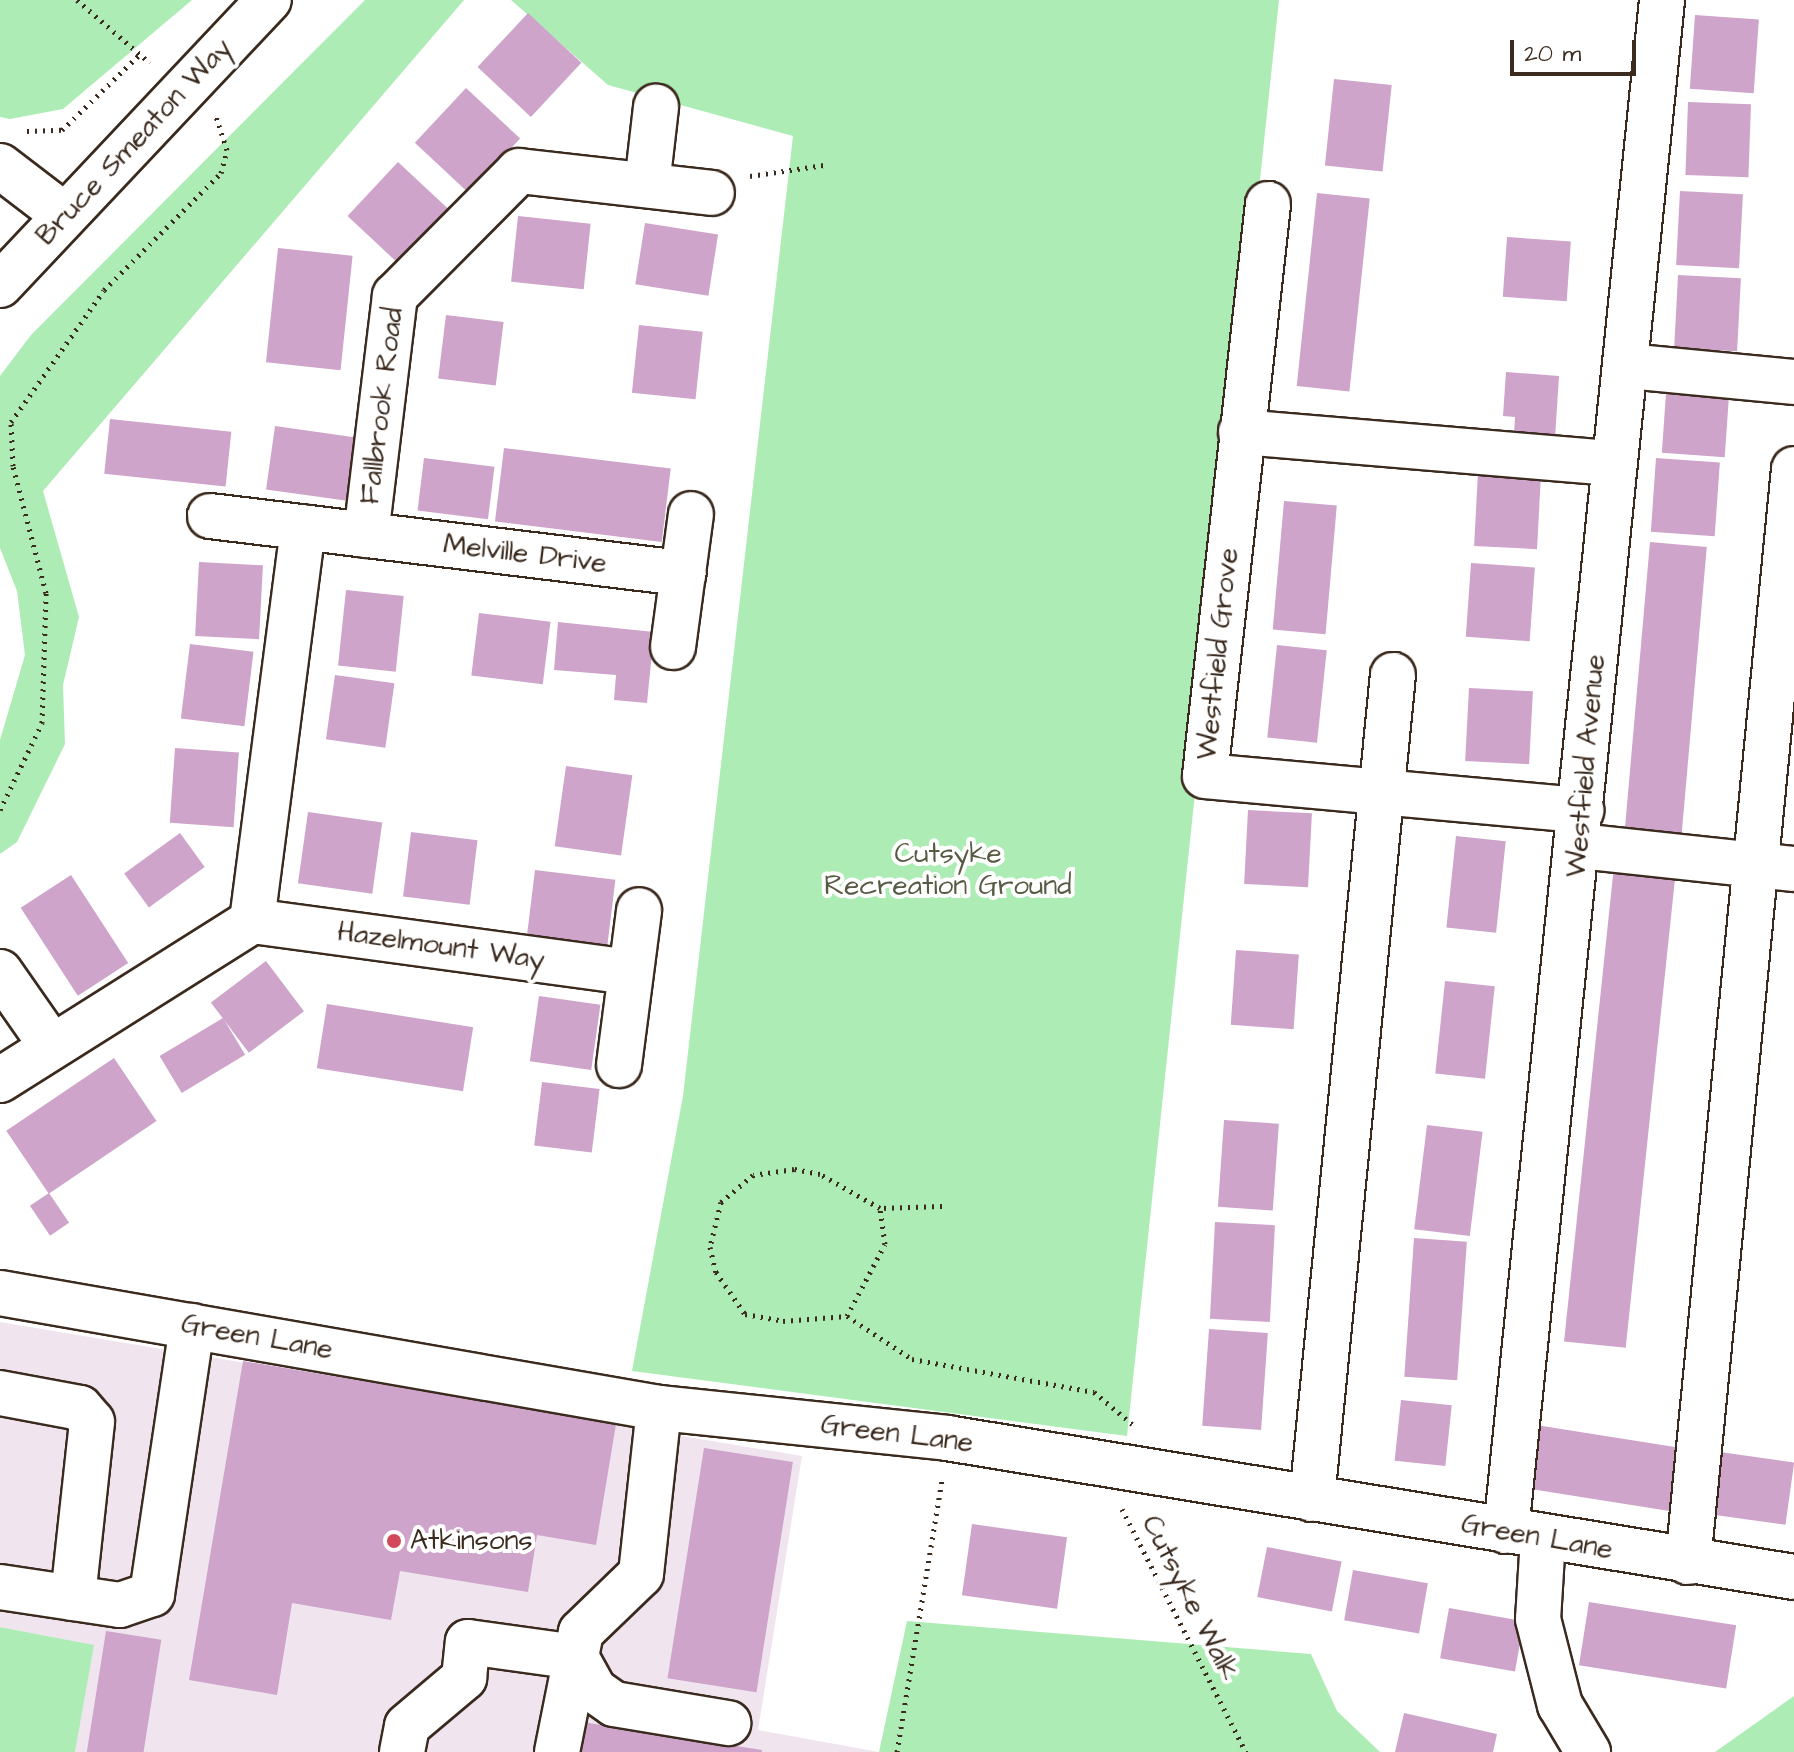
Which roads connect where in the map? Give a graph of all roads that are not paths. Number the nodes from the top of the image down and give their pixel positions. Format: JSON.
{"nodes":[{"id":1,"x":269,"y":0,"type":"edge"},
{"id":2,"x":1662,"y":0,"type":"edge"},
{"id":3,"x":656,"y":107,"type":"dead end"},
{"id":4,"x":8,"y":148,"type":"edge"},
{"id":5,"x":647,"y":185,"type":"junction"},
{"id":6,"x":712,"y":193,"type":"road end"},
{"id":7,"x":1268,"y":204,"type":"dead end"},
{"id":8,"x":64,"y":215,"type":"junction"},
{"id":9,"x":0,"y":285,"type":"edge"},
{"id":10,"x":1627,"y":366,"type":"junction"},
{"id":11,"x":1794,"y":382,"type":"edge"},
{"id":12,"x":1241,"y":432,"type":"junction"},
{"id":13,"x":1614,"y":463,"type":"junction"},
{"id":14,"x":1794,"y":469,"type":"edge"},
{"id":15,"x":691,"y":514,"type":"dead end"},
{"id":16,"x":210,"y":516,"type":"dead end"},
{"id":17,"x":303,"y":527,"type":"junction"},
{"id":18,"x":366,"y":535,"type":"junction"},
{"id":19,"x":684,"y":573,"type":"junction"},
{"id":20,"x":673,"y":647,"type":"dead end"},
{"id":21,"x":1393,"y":675,"type":"dead end"},
{"id":22,"x":1383,"y":794,"type":"junction"},
{"id":23,"x":1580,"y":828,"type":"junction"},
{"id":24,"x":1777,"y":868,"type":"edge"},
{"id":25,"x":639,"y":910,"type":"dead end"},
{"id":26,"x":252,"y":921,"type":"junction"},
{"id":27,"x":0,"y":972,"type":"edge"},
{"id":28,"x":629,"y":972,"type":"junction"},
{"id":29,"x":51,"y":1045,"type":"junction"},
{"id":30,"x":619,"y":1065,"type":"dead end"},
{"id":31,"x":0,"y":1080,"type":"edge"},
{"id":32,"x":0,"y":1293,"type":"edge"},
{"id":33,"x":192,"y":1326,"type":"junction"},
{"id":34,"x":0,"y":1393,"type":"edge"},
{"id":35,"x":659,"y":1408,"type":"junction"},
{"id":36,"x":1312,"y":1499,"type":"junction"},
{"id":37,"x":1524,"y":1535,"type":"junction"},
{"id":38,"x":1688,"y":1562,"type":"junction"},
{"id":39,"x":1794,"y":1577,"type":"edge"},
{"id":40,"x":0,"y":1587,"type":"edge"},
{"id":41,"x":73,"y":1598,"type":"junction"},
{"id":42,"x":576,"y":1657,"type":"junction"},
{"id":43,"x":728,"y":1723,"type":"dead end"},
{"id":44,"x":402,"y":1752,"type":"edge"},
{"id":45,"x":557,"y":1752,"type":"edge"},
{"id":46,"x":1588,"y":1752,"type":"edge"}],
"edges":[{"from":1,"to":8,"type":"street","name":"Bruce Smeaton Way"},
{"from":2,"to":10,"type":"street","name":"Westfield Avenue"},
{"from":3,"to":5,"type":"street"},
{"from":4,"to":8,"type":"street"},
{"from":5,"to":6,"type":"street","name":"Fallbrook Road"},
{"from":5,"to":18,"type":"street","name":"Fallbrook Road"},
{"from":7,"to":12,"type":"street","name":"Westfield Grove"},
{"from":8,"to":9,"type":"street","name":"Bruce Smeaton Way"},
{"from":10,"to":11,"type":"street"},
{"from":10,"to":13,"type":"street","name":"Westfield Avenue"},
{"from":12,"to":13,"type":"street"},
{"from":12,"to":22,"type":"street","name":"Westfield Grove"},
{"from":13,"to":23,"type":"street","name":"Westfield Avenue"},
{"from":14,"to":24,"type":"street"},
{"from":15,"to":19,"type":"street"},
{"from":16,"to":17,"type":"street","name":"Fallbrook Road"},
{"from":17,"to":18,"type":"street","name":"Fallbrook Road"},
{"from":17,"to":26,"type":"street"},
{"from":18,"to":19,"type":"street","name":"Melville Drive"},
{"from":19,"to":20,"type":"street"},
{"from":21,"to":22,"type":"street"},
{"from":22,"to":23,"type":"street","name":"Westfield Grove"},
{"from":22,"to":36,"type":"street"},
{"from":23,"to":24,"type":"street","name":"Westfield Grove"},
{"from":23,"to":37,"type":"street","name":"Westfield Avenue"},
{"from":24,"to":38,"type":"street"},
{"from":25,"to":28,"type":"street"},
{"from":26,"to":28,"type":"street","name":"Hazelmount Way"},
{"from":26,"to":29,"type":"street"},
{"from":27,"to":29,"type":"street"},
{"from":28,"to":30,"type":"street"},
{"from":29,"to":31,"type":"street"},
{"from":32,"to":33,"type":"street","name":"Green Lane"},
{"from":33,"to":35,"type":"street","name":"Green Lane"},
{"from":33,"to":41,"type":"street"},
{"from":34,"to":41,"type":"street"},
{"from":35,"to":36,"type":"street","name":"Green Lane"},
{"from":35,"to":42,"type":"street"},
{"from":36,"to":37,"type":"street","name":"Green Lane"},
{"from":37,"to":38,"type":"street","name":"Green Lane"},
{"from":37,"to":46,"type":"street","name":"Westfield Avenue"},
{"from":38,"to":39,"type":"street","name":"Green Lane"},
{"from":40,"to":41,"type":"street"},
{"from":42,"to":43,"type":"street"},
{"from":42,"to":44,"type":"street"},
{"from":42,"to":45,"type":"street"}]}
